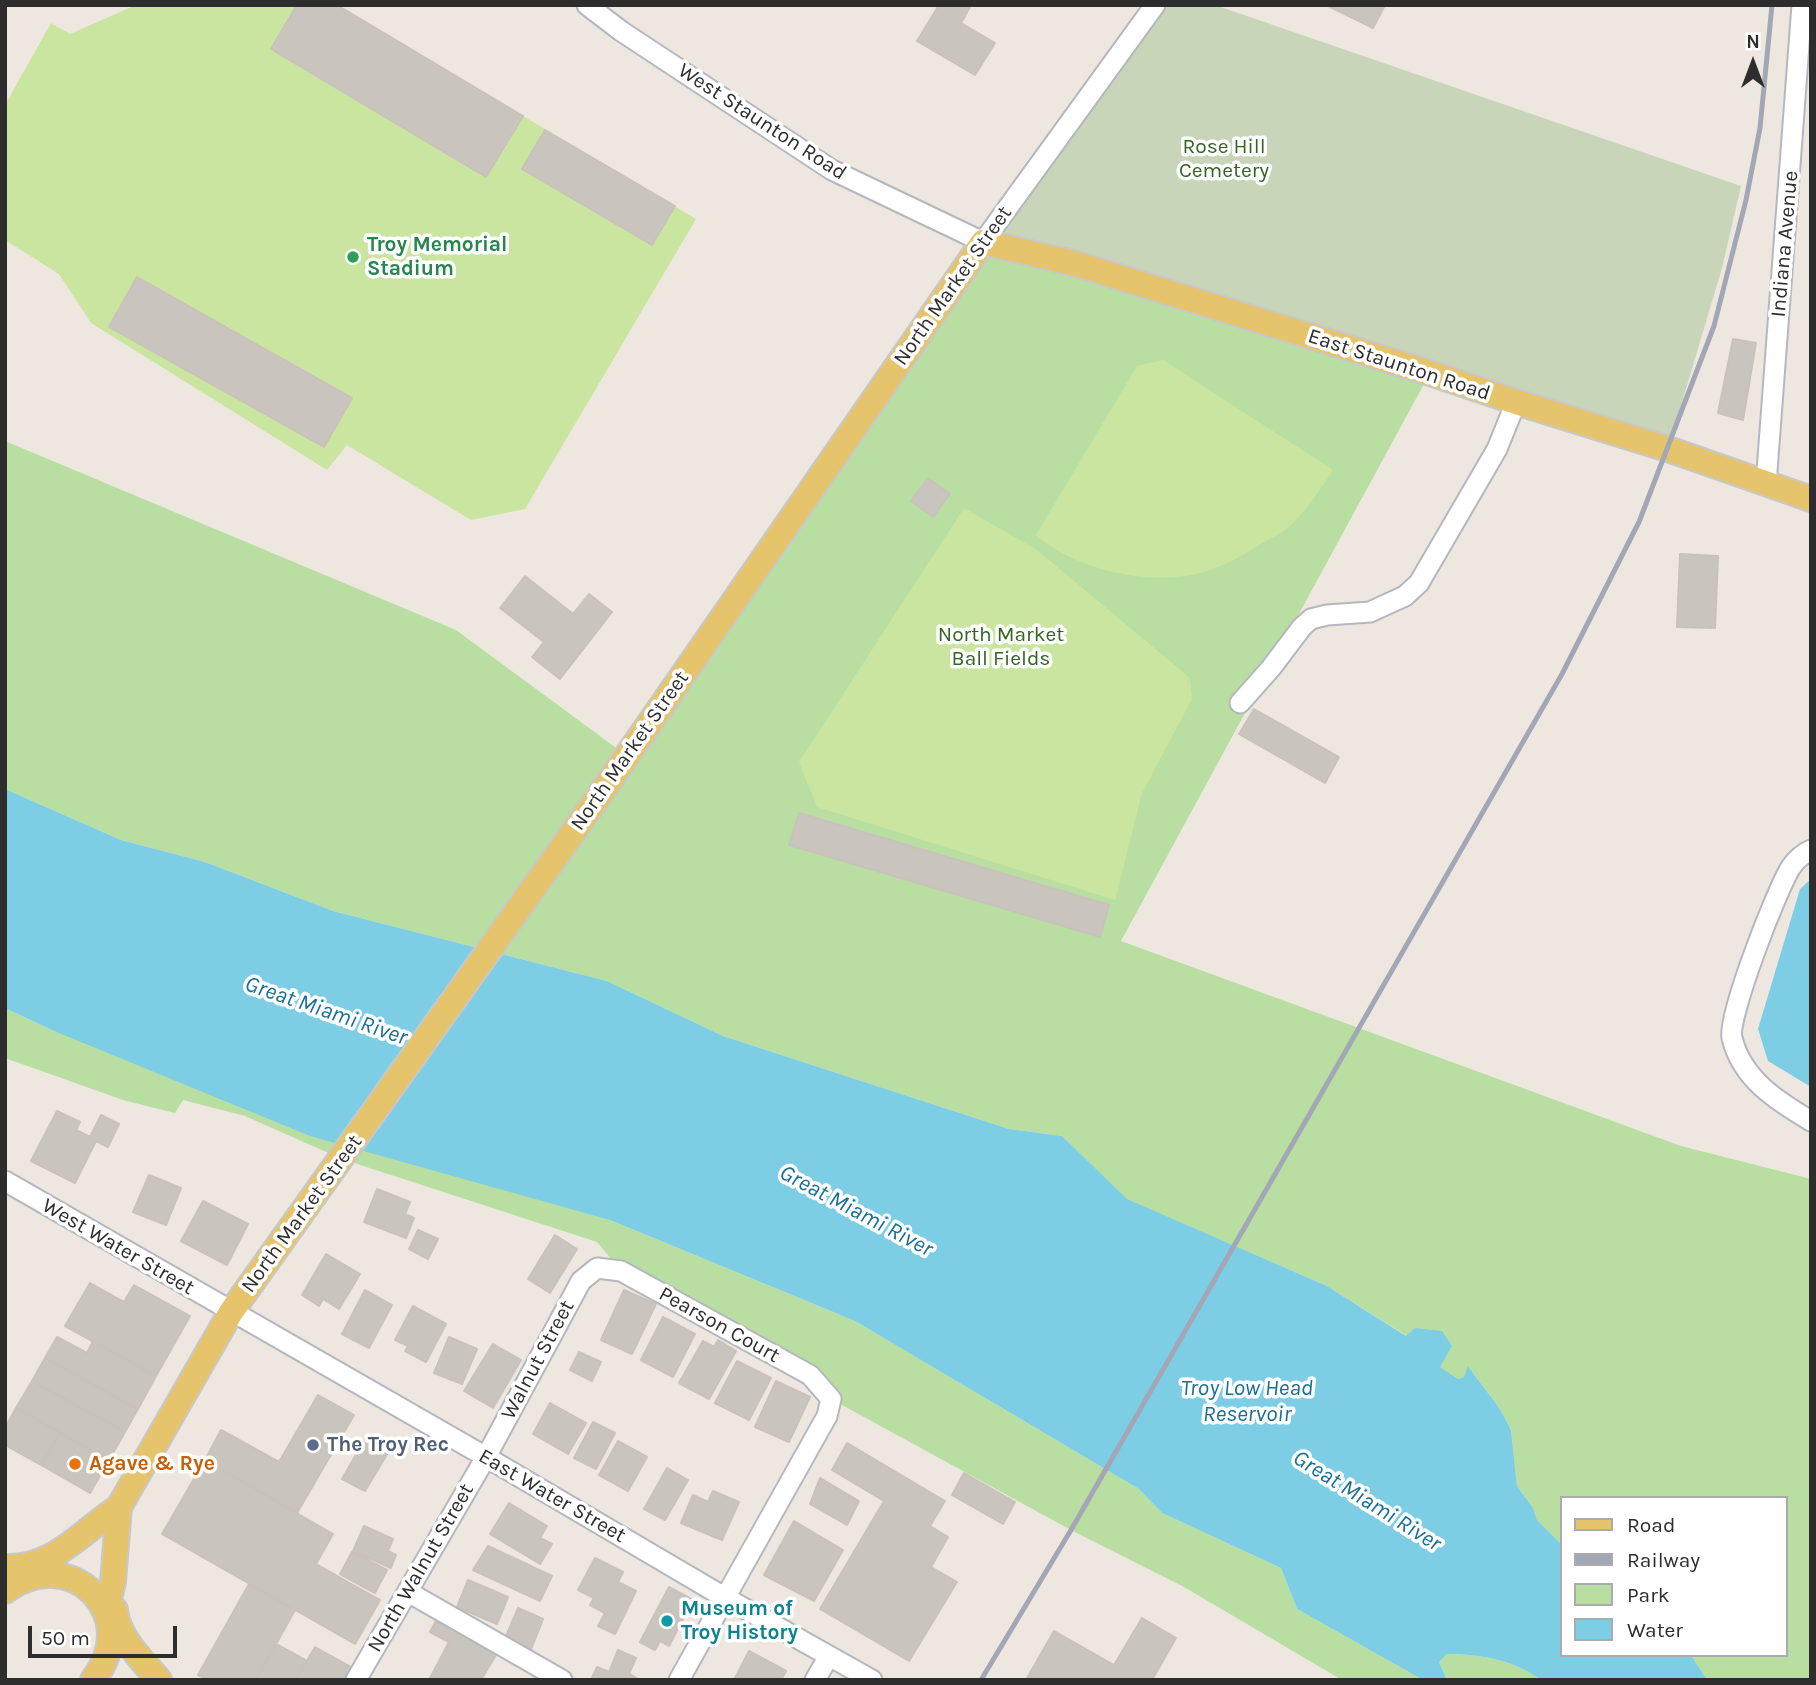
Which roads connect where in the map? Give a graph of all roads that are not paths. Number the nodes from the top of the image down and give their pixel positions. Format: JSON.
{"nodes":[{"id":1,"x":587,"y":5,"type":"edge"},
{"id":2,"x":1155,"y":5,"type":"edge"},
{"id":3,"x":1802,"y":5,"type":"edge"},
{"id":4,"x":1802,"y":128,"type":"edge"},
{"id":5,"x":984,"y":242,"type":"junction"},
{"id":6,"x":1516,"y":402,"type":"junction"},
{"id":7,"x":1766,"y":484,"type":"junction"},
{"id":8,"x":1811,"y":499,"type":"edge"},
{"id":9,"x":1240,"y":703,"type":"dead end"},
{"id":10,"x":1811,"y":850,"type":"edge"},
{"id":11,"x":1811,"y":1121,"type":"edge"},
{"id":12,"x":5,"y":1181,"type":"edge"},
{"id":13,"x":597,"y":1268,"type":"joint"},
{"id":14,"x":231,"y":1312,"type":"junction"},
{"id":15,"x":486,"y":1457,"type":"junction"},
{"id":16,"x":119,"y":1507,"type":"junction"},
{"id":17,"x":42,"y":1569,"type":"junction"},
{"id":18,"x":7,"y":1575,"type":"edge"},
{"id":19,"x":113,"y":1582,"type":"junction"},
{"id":20,"x":408,"y":1592,"type":"junction"},
{"id":21,"x":724,"y":1597,"type":"junction"},
{"id":22,"x":116,"y":1630,"type":"junction"},
{"id":23,"x":829,"y":1656,"type":"junction"},
{"id":24,"x":93,"y":1680,"type":"edge"},
{"id":25,"x":159,"y":1680,"type":"edge"},
{"id":26,"x":356,"y":1680,"type":"edge"},
{"id":27,"x":562,"y":1680,"type":"edge"},
{"id":28,"x":679,"y":1680,"type":"edge"},
{"id":29,"x":815,"y":1680,"type":"edge"},
{"id":30,"x":872,"y":1680,"type":"edge"}],
"edges":[{"from":1,"to":5,"type":"street","name":"West Staunton Road"},
{"from":2,"to":5,"type":"street","name":"North Market Street"},
{"from":3,"to":4,"type":"street","name":"Indiana Avenue"},
{"from":4,"to":7,"type":"street","name":"Indiana Avenue"},
{"from":5,"to":6,"type":"main road","name":"East Staunton Road"},
{"from":5,"to":14,"type":"main road","name":"North Market Street"},
{"from":6,"to":7,"type":"main road","name":"East Staunton Road"},
{"from":6,"to":9,"type":"street"},
{"from":7,"to":8,"type":"main road","name":"East Staunton Road"},
{"from":10,"to":11,"type":"street"},
{"from":12,"to":14,"type":"street","name":"West Water Street"},
{"from":13,"to":15,"type":"street","name":"Walnut Street"},
{"from":13,"to":21,"type":"street","name":"Pearson Court"},
{"from":14,"to":15,"type":"street","name":"East Water Street"},
{"from":14,"to":16,"type":"main road","name":"North Market Street"},
{"from":15,"to":20,"type":"street","name":"North Walnut Street"},
{"from":15,"to":21,"type":"street","name":"East Water Street"},
{"from":16,"to":17,"type":"main road"},
{"from":16,"to":19,"type":"main road"},
{"from":17,"to":18,"type":"main road"},
{"from":17,"to":22,"type":"main road"},
{"from":19,"to":22,"type":"main road"},
{"from":19,"to":22,"type":"main road"},
{"from":20,"to":26,"type":"street","name":"North Walnut Street"},
{"from":20,"to":27,"type":"street"},
{"from":21,"to":23,"type":"street","name":"East Water Street"},
{"from":21,"to":28,"type":"street"},
{"from":22,"to":24,"type":"main road"},
{"from":22,"to":25,"type":"main road"},
{"from":23,"to":29,"type":"street"},
{"from":23,"to":30,"type":"street","name":"East Water Street"}]}
